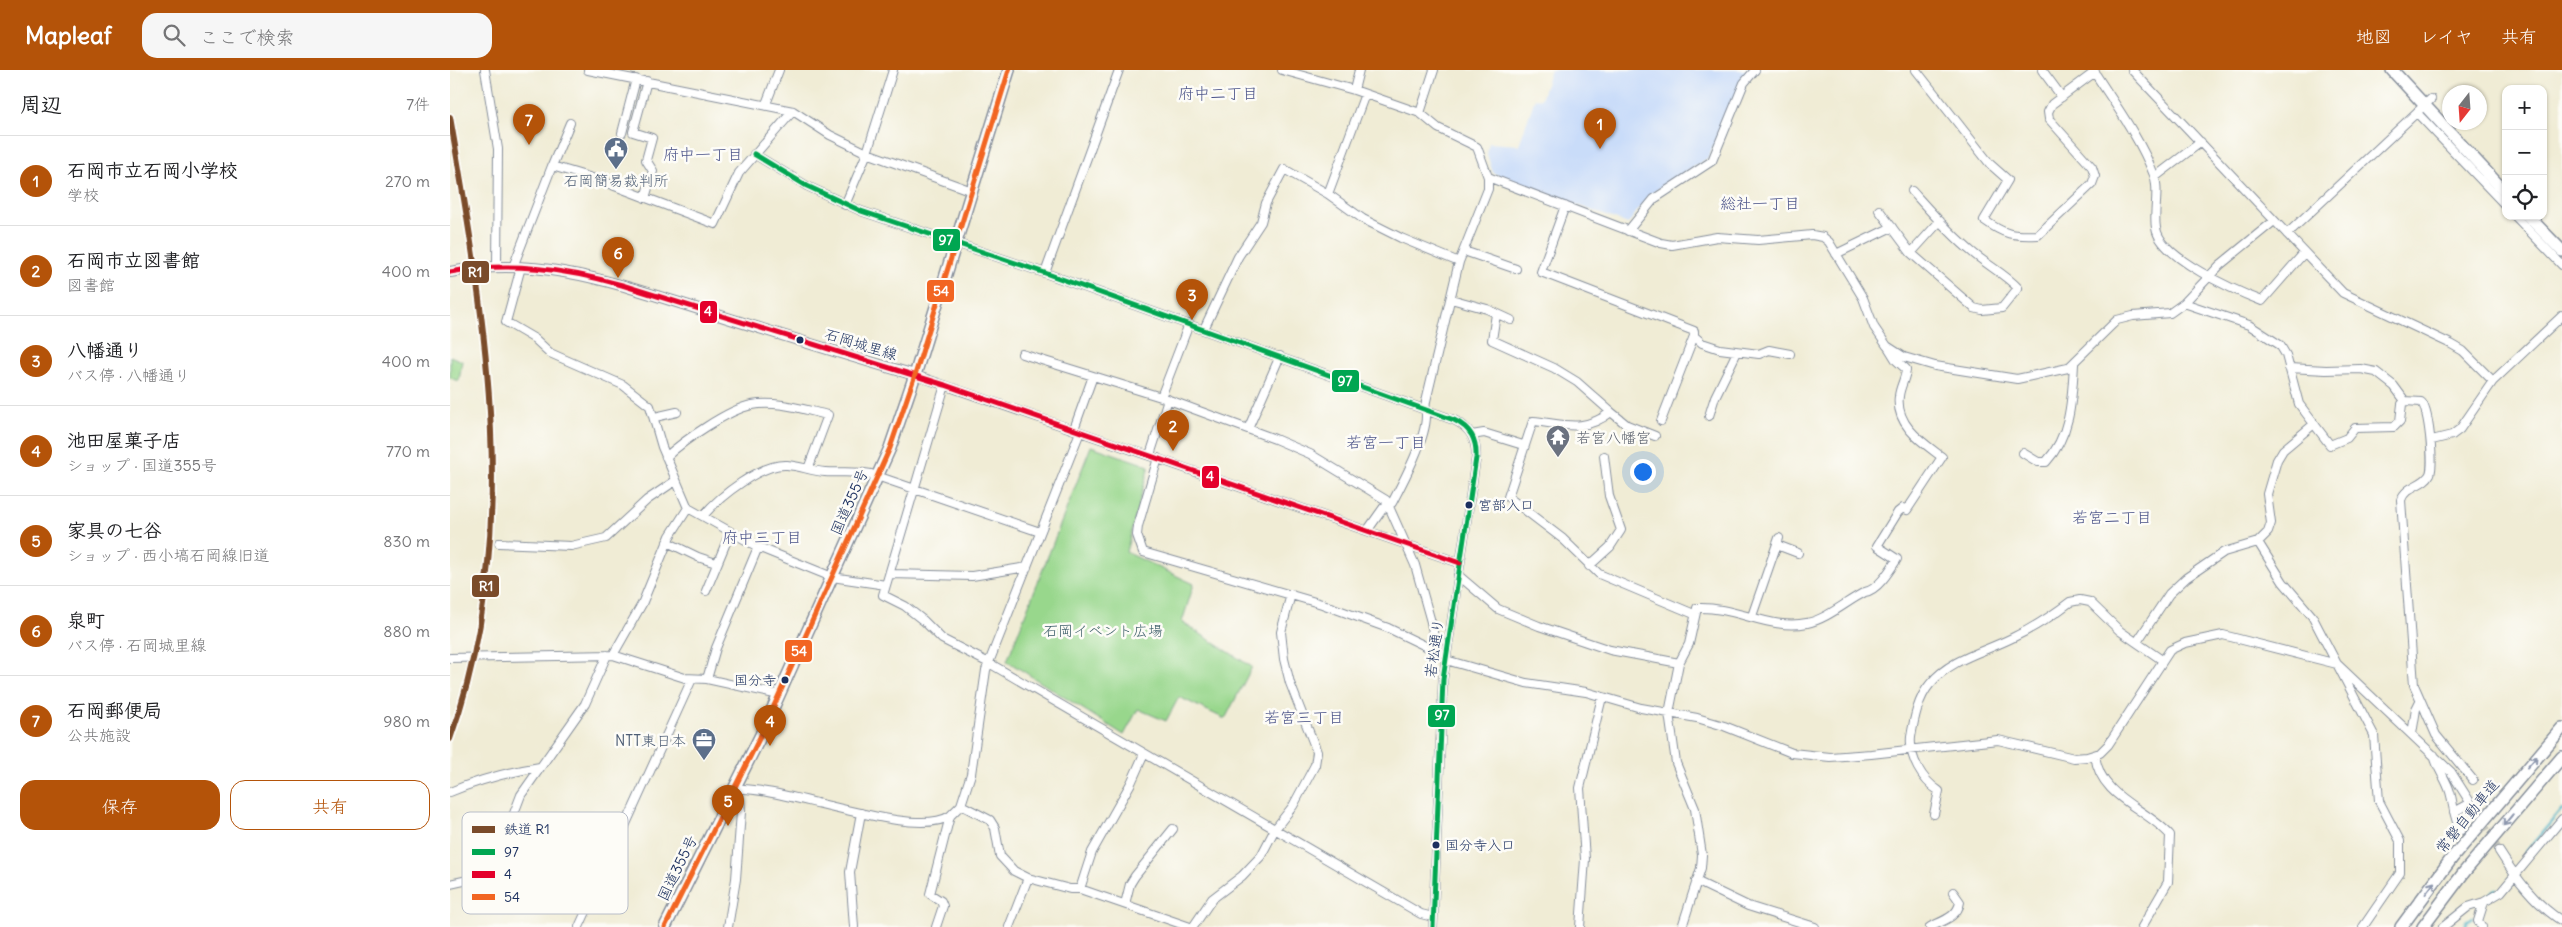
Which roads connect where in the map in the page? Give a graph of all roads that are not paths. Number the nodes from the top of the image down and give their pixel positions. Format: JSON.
{"nodes":[{"id":1,"x":485,"y":70,"type":"edge"},
{"id":2,"x":588,"y":70,"type":"edge"},
{"id":3,"x":778,"y":70,"type":"edge"},
{"id":4,"x":893,"y":70,"type":"edge"},
{"id":5,"x":1009,"y":70,"type":"edge"},
{"id":6,"x":1119,"y":70,"type":"edge"},
{"id":7,"x":1282,"y":70,"type":"edge"},
{"id":8,"x":1359,"y":70,"type":"edge"},
{"id":9,"x":1434,"y":70,"type":"edge"},
{"id":10,"x":1755,"y":70,"type":"edge"},
{"id":11,"x":1916,"y":70,"type":"edge"},
{"id":12,"x":2042,"y":70,"type":"edge"},
{"id":13,"x":2132,"y":70,"type":"edge"},
{"id":14,"x":2392,"y":70,"type":"edge"},
{"id":15,"x":2094,"y":71,"type":"edge"},
{"id":16,"x":636,"y":79,"type":"junction"},
{"id":17,"x":647,"y":81,"type":"junction"},
{"id":18,"x":1354,"y":90,"type":"junction"},
{"id":19,"x":1365,"y":94,"type":"junction"},
{"id":20,"x":2062,"y":97,"type":"junction"},
{"id":21,"x":766,"y":104,"type":"junction"},
{"id":22,"x":2425,"y":106,"type":"junction"},
{"id":23,"x":793,"y":111,"type":"junction"},
{"id":24,"x":1420,"y":113,"type":"junction"},
{"id":25,"x":570,"y":123,"type":"dead end"},
{"id":26,"x":622,"y":132,"type":"dead end"},
{"id":27,"x":2200,"y":142,"type":"junction"},
{"id":28,"x":867,"y":153,"type":"junction"},
{"id":29,"x":754,"y":154,"type":"junction"},
{"id":30,"x":552,"y":166,"type":"junction"},
{"id":31,"x":1488,"y":177,"type":"junction"},
{"id":32,"x":2155,"y":177,"type":"junction"},
{"id":33,"x":2502,"y":189,"type":"edge"},
{"id":34,"x":972,"y":191,"type":"junction"},
{"id":35,"x":1912,"y":191,"type":"dead end"},
{"id":36,"x":1328,"y":194,"type":"junction"},
{"id":37,"x":645,"y":198,"type":"junction"},
{"id":38,"x":2502,"y":201,"type":"edge"},
{"id":39,"x":845,"y":205,"type":"junction"},
{"id":40,"x":1564,"y":206,"type":"junction"},
{"id":41,"x":1879,"y":210,"type":"dead end"},
{"id":42,"x":2519,"y":220,"type":"edge"},
{"id":43,"x":2532,"y":220,"type":"edge"},
{"id":44,"x":1940,"y":221,"type":"junction"},
{"id":45,"x":2274,"y":221,"type":"junction"},
{"id":46,"x":1892,"y":227,"type":"junction"},
{"id":47,"x":1628,"y":230,"type":"junction"},
{"id":48,"x":2287,"y":234,"type":"junction"},
{"id":49,"x":956,"y":243,"type":"junction"},
{"id":50,"x":2562,"y":251,"type":"edge"},
{"id":51,"x":1464,"y":252,"type":"junction"},
{"id":52,"x":1910,"y":253,"type":"junction"},
{"id":53,"x":2304,"y":253,"type":"junction"},
{"id":54,"x":1836,"y":254,"type":"junction"},
{"id":55,"x":1459,"y":262,"type":"junction"},
{"id":56,"x":2562,"y":265,"type":"edge"},
{"id":57,"x":497,"y":267,"type":"junction"},
{"id":58,"x":517,"y":267,"type":"junction"},
{"id":59,"x":1516,"y":269,"type":"dead end"},
{"id":60,"x":454,"y":271,"type":"edge"},
{"id":61,"x":1045,"y":273,"type":"junction"},
{"id":62,"x":2208,"y":277,"type":"junction"},
{"id":63,"x":1451,"y":299,"type":"junction"},
{"id":64,"x":2184,"y":303,"type":"junction"},
{"id":65,"x":1496,"y":314,"type":"junction"},
{"id":66,"x":2562,"y":316,"type":"edge"},
{"id":67,"x":1511,"y":320,"type":"dead end"},
{"id":68,"x":1190,"y":324,"type":"junction"},
{"id":69,"x":1204,"y":329,"type":"junction"},
{"id":70,"x":1694,"y":336,"type":"junction"},
{"id":71,"x":1887,"y":346,"type":"junction"},
{"id":72,"x":1737,"y":352,"type":"junction"},
{"id":73,"x":1022,"y":354,"type":"dead end"},
{"id":74,"x":1790,"y":354,"type":"dead end"},
{"id":75,"x":1280,"y":356,"type":"junction"},
{"id":76,"x":2074,"y":364,"type":"junction"},
{"id":77,"x":2289,"y":368,"type":"junction"},
{"id":78,"x":915,"y":375,"type":"junction"},
{"id":79,"x":1093,"y":376,"type":"junction"},
{"id":80,"x":2493,"y":381,"type":"junction"},
{"id":81,"x":945,"y":385,"type":"junction"},
{"id":82,"x":1165,"y":398,"type":"junction"},
{"id":83,"x":2404,"y":401,"type":"junction"},
{"id":84,"x":1424,"y":409,"type":"junction"},
{"id":85,"x":677,"y":412,"type":"dead end"},
{"id":86,"x":1611,"y":412,"type":"junction"},
{"id":87,"x":1708,"y":416,"type":"dead end"},
{"id":88,"x":655,"y":417,"type":"junction"},
{"id":89,"x":1661,"y":421,"type":"dead end"},
{"id":90,"x":2314,"y":424,"type":"junction"},
{"id":91,"x":1248,"y":429,"type":"junction"},
{"id":92,"x":1077,"y":431,"type":"junction"},
{"id":93,"x":1472,"y":435,"type":"junction"},
{"id":94,"x":1654,"y":436,"type":"dead end"},
{"id":95,"x":2432,"y":440,"type":"junction"},
{"id":96,"x":1523,"y":445,"type":"junction"},
{"id":97,"x":2023,"y":453,"type":"dead end"},
{"id":98,"x":1604,"y":456,"type":"dead end"},
{"id":99,"x":666,"y":457,"type":"junction"},
{"id":100,"x":1154,"y":457,"type":"junction"},
{"id":101,"x":808,"y":469,"type":"junction"},
{"id":102,"x":878,"y":476,"type":"junction"},
{"id":103,"x":675,"y":481,"type":"junction"},
{"id":104,"x":914,"y":489,"type":"junction"},
{"id":105,"x":1389,"y":506,"type":"junction"},
{"id":106,"x":688,"y":508,"type":"junction"},
{"id":107,"x":703,"y":516,"type":"junction"},
{"id":108,"x":1367,"y":531,"type":"junction"},
{"id":109,"x":1040,"y":532,"type":"junction"},
{"id":110,"x":730,"y":533,"type":"junction"},
{"id":111,"x":667,"y":542,"type":"junction"},
{"id":112,"x":2258,"y":542,"type":"junction"},
{"id":113,"x":499,"y":543,"type":"dead end"},
{"id":114,"x":1406,"y":545,"type":"junction"},
{"id":115,"x":758,"y":547,"type":"junction"},
{"id":116,"x":1798,"y":553,"type":"dead end"},
{"id":117,"x":716,"y":563,"type":"junction"},
{"id":118,"x":1460,"y":563,"type":"junction"},
{"id":119,"x":1589,"y":566,"type":"junction"},
{"id":120,"x":1027,"y":567,"type":"junction"},
{"id":121,"x":890,"y":574,"type":"junction"},
{"id":122,"x":1458,"y":575,"type":"junction"},
{"id":123,"x":832,"y":577,"type":"junction"},
{"id":124,"x":886,"y":584,"type":"junction"},
{"id":125,"x":706,"y":591,"type":"dead end"},
{"id":126,"x":1290,"y":594,"type":"junction"},
{"id":127,"x":1694,"y":614,"type":"junction"},
{"id":128,"x":1752,"y":616,"type":"junction"},
{"id":129,"x":2137,"y":642,"type":"junction"},
{"id":130,"x":1437,"y":652,"type":"junction"},
{"id":131,"x":610,"y":655,"type":"junction"},
{"id":132,"x":450,"y":658,"type":"edge"},
{"id":133,"x":1446,"y":658,"type":"junction"},
{"id":134,"x":2162,"y":660,"type":"junction"},
{"id":135,"x":989,"y":663,"type":"junction"},
{"id":136,"x":1680,"y":663,"type":"junction"},
{"id":137,"x":2337,"y":664,"type":"junction"},
{"id":138,"x":707,"y":679,"type":"junction"},
{"id":139,"x":692,"y":680,"type":"junction"},
{"id":140,"x":779,"y":694,"type":"junction"},
{"id":141,"x":1602,"y":698,"type":"junction"},
{"id":142,"x":2420,"y":702,"type":"junction"},
{"id":143,"x":1669,"y":713,"type":"junction"},
{"id":144,"x":2562,"y":728,"type":"edge"},
{"id":145,"x":2412,"y":734,"type":"junction"},
{"id":146,"x":1910,"y":749,"type":"junction"},
{"id":147,"x":2433,"y":753,"type":"junction"},
{"id":148,"x":1144,"y":754,"type":"junction"},
{"id":149,"x":2095,"y":755,"type":"junction"},
{"id":150,"x":2562,"y":756,"type":"edge"},
{"id":151,"x":540,"y":767,"type":"junction"},
{"id":152,"x":2473,"y":780,"type":"dead end"},
{"id":153,"x":733,"y":789,"type":"junction"},
{"id":154,"x":450,"y":792,"type":"edge"},
{"id":155,"x":2471,"y":803,"type":"junction"},
{"id":156,"x":961,"y":805,"type":"junction"},
{"id":157,"x":514,"y":812,"type":"edge"},
{"id":158,"x":2454,"y":812,"type":"junction"},
{"id":159,"x":861,"y":813,"type":"junction"},
{"id":160,"x":2477,"y":813,"type":"tunnel mouth"},
{"id":161,"x":1934,"y":814,"type":"dead end"},
{"id":162,"x":950,"y":816,"type":"junction"},
{"id":163,"x":2562,"y":819,"type":"edge"},
{"id":164,"x":628,"y":820,"type":"edge"},
{"id":165,"x":1173,"y":829,"type":"dead end"},
{"id":166,"x":1274,"y":829,"type":"junction"},
{"id":167,"x":2461,"y":830,"type":"dead end"},
{"id":168,"x":2499,"y":851,"type":"tunnel mouth"},
{"id":169,"x":2514,"y":875,"type":"junction"},
{"id":170,"x":1028,"y":878,"type":"junction"},
{"id":171,"x":1696,"y":881,"type":"junction"},
{"id":172,"x":1080,"y":888,"type":"junction"},
{"id":173,"x":1953,"y":892,"type":"dead end"},
{"id":174,"x":2484,"y":902,"type":"junction"},
{"id":175,"x":1125,"y":904,"type":"junction"},
{"id":176,"x":585,"y":914,"type":"edge"},
{"id":177,"x":1433,"y":917,"type":"junction"},
{"id":178,"x":2562,"y":921,"type":"edge"},
{"id":179,"x":579,"y":927,"type":"edge"},
{"id":180,"x":665,"y":927,"type":"edge"},
{"id":181,"x":728,"y":927,"type":"edge"},
{"id":182,"x":854,"y":927,"type":"edge"},
{"id":183,"x":936,"y":927,"type":"edge"},
{"id":184,"x":1009,"y":927,"type":"edge"},
{"id":185,"x":1191,"y":927,"type":"edge"},
{"id":186,"x":1433,"y":927,"type":"edge"},
{"id":187,"x":1580,"y":927,"type":"edge"},
{"id":188,"x":1682,"y":927,"type":"edge"},
{"id":189,"x":1815,"y":927,"type":"edge"},
{"id":190,"x":1930,"y":927,"type":"edge"},
{"id":191,"x":2142,"y":927,"type":"edge"},
{"id":192,"x":2363,"y":927,"type":"edge"},
{"id":193,"x":2400,"y":927,"type":"edge"},
{"id":194,"x":2423,"y":927,"type":"edge"},
{"id":195,"x":2443,"y":927,"type":"edge"},
{"id":196,"x":2482,"y":927,"type":"edge"}],
"edges":[{"from":1,"to":57,"type":"street"},
{"from":2,"to":16,"type":"street"},
{"from":3,"to":21,"type":"street"},
{"from":4,"to":28,"type":"street"},
{"from":5,"to":34,"type":"highway","name":"国道355号"},
{"from":6,"to":61,"type":"street"},
{"from":7,"to":18,"type":"street"},
{"from":8,"to":18,"type":"street"},
{"from":9,"to":24,"type":"street"},
{"from":10,"to":47,"type":"street"},
{"from":11,"to":20,"type":"street"},
{"from":12,"to":20,"type":"street"},
{"from":13,"to":27,"type":"street"},
{"from":14,"to":22,"type":"highway"},
{"from":15,"to":20,"type":"street"},
{"from":15,"to":32,"type":"street"},
{"from":16,"to":17,"type":"street"},
{"from":16,"to":26,"type":"street"},
{"from":17,"to":21,"type":"street"},
{"from":17,"to":37,"type":"street"},
{"from":18,"to":19,"type":"street"},
{"from":19,"to":24,"type":"street"},
{"from":19,"to":36,"type":"street"},
{"from":21,"to":23,"type":"street"},
{"from":22,"to":33,"type":"highway"},
{"from":22,"to":38,"type":"street"},
{"from":22,"to":48,"type":"street"},
{"from":23,"to":28,"type":"street"},
{"from":23,"to":29,"type":"street"},
{"from":24,"to":31,"type":"street"},
{"from":25,"to":30,"type":"street"},
{"from":27,"to":32,"type":"street"},
{"from":27,"to":45,"type":"street"},
{"from":28,"to":34,"type":"street"},
{"from":28,"to":39,"type":"street"},
{"from":29,"to":37,"type":"street"},
{"from":29,"to":39,"type":"street"},
{"from":30,"to":37,"type":"street"},
{"from":30,"to":58,"type":"street"},
{"from":31,"to":40,"type":"street"},
{"from":31,"to":51,"type":"street"},
{"from":32,"to":62,"type":"street"},
{"from":34,"to":49,"type":"highway","name":"国道355号"},
{"from":35,"to":44,"type":"street"},
{"from":36,"to":55,"type":"street"},
{"from":36,"to":69,"type":"street"},
{"from":39,"to":49,"type":"street"},
{"from":40,"to":47,"type":"street"},
{"from":40,"to":70,"type":"street"},
{"from":41,"to":46,"type":"street"},
{"from":42,"to":56,"type":"street"},
{"from":43,"to":50,"type":"highway"},
{"from":44,"to":52,"type":"street"},
{"from":44,"to":52,"type":"street"},
{"from":45,"to":48,"type":"street"},
{"from":45,"to":62,"type":"street"},
{"from":46,"to":52,"type":"street"},
{"from":46,"to":54,"type":"street"},
{"from":47,"to":54,"type":"street"},
{"from":48,"to":53,"type":"street"},
{"from":49,"to":61,"type":"street"},
{"from":49,"to":78,"type":"highway","name":"国道355号"},
{"from":51,"to":55,"type":"street"},
{"from":51,"to":59,"type":"street"},
{"from":53,"to":62,"type":"street"},
{"from":53,"to":80,"type":"street"},
{"from":54,"to":71,"type":"street"},
{"from":55,"to":63,"type":"street"},
{"from":57,"to":58,"type":"main road","name":"石岡城里線"},
{"from":57,"to":60,"type":"main road","name":"石岡城里線"},
{"from":58,"to":78,"type":"main road","name":"石岡城里線"},
{"from":58,"to":88,"type":"street"},
{"from":61,"to":68,"type":"street"},
{"from":62,"to":64,"type":"street"},
{"from":63,"to":65,"type":"street"},
{"from":63,"to":84,"type":"street"},
{"from":64,"to":76,"type":"street"},
{"from":64,"to":77,"type":"street"},
{"from":65,"to":67,"type":"street"},
{"from":65,"to":86,"type":"street"},
{"from":66,"to":80,"type":"street"},
{"from":68,"to":69,"type":"street"},
{"from":68,"to":82,"type":"street"},
{"from":69,"to":75,"type":"street"},
{"from":70,"to":72,"type":"street"},
{"from":70,"to":89,"type":"street"},
{"from":71,"to":76,"type":"street"},
{"from":71,"to":128,"type":"street"},
{"from":72,"to":74,"type":"street"},
{"from":72,"to":87,"type":"street"},
{"from":73,"to":79,"type":"street"},
{"from":75,"to":84,"type":"street"},
{"from":75,"to":91,"type":"street"},
{"from":76,"to":97,"type":"street"},
{"from":77,"to":83,"type":"street"},
{"from":77,"to":90,"type":"street"},
{"from":78,"to":81,"type":"street"},
{"from":78,"to":102,"type":"highway","name":"国道355号"},
{"from":79,"to":82,"type":"street"},
{"from":79,"to":92,"type":"street"},
{"from":80,"to":95,"type":"street"},
{"from":81,"to":92,"type":"street"},
{"from":81,"to":104,"type":"street"},
{"from":82,"to":91,"type":"street"},
{"from":82,"to":100,"type":"street"},
{"from":83,"to":90,"type":"street"},
{"from":83,"to":95,"type":"street"},
{"from":84,"to":93,"type":"street"},
{"from":84,"to":105,"type":"street"},
{"from":85,"to":88,"type":"street"},
{"from":86,"to":94,"type":"street"},
{"from":86,"to":96,"type":"street"},
{"from":88,"to":99,"type":"street"},
{"from":90,"to":112,"type":"street"},
{"from":91,"to":105,"type":"street"},
{"from":92,"to":100,"type":"street"},
{"from":92,"to":109,"type":"street"},
{"from":93,"to":96,"type":"street"},
{"from":93,"to":118,"type":"street","name":"若松通り"},
{"from":95,"to":142,"type":"street"},
{"from":96,"to":119,"type":"street"},
{"from":98,"to":119,"type":"street"},
{"from":99,"to":101,"type":"street"},
{"from":99,"to":103,"type":"street"},
{"from":100,"to":108,"type":"street"},
{"from":100,"to":126,"type":"street"},
{"from":101,"to":102,"type":"street"},
{"from":101,"to":107,"type":"street"},
{"from":102,"to":104,"type":"street"},
{"from":102,"to":123,"type":"highway","name":"国道355号"},
{"from":103,"to":106,"type":"street"},
{"from":103,"to":113,"type":"street"},
{"from":104,"to":109,"type":"street"},
{"from":104,"to":121,"type":"street"},
{"from":105,"to":108,"type":"street"},
{"from":105,"to":114,"type":"street"},
{"from":106,"to":107,"type":"street"},
{"from":106,"to":111,"type":"street"},
{"from":107,"to":110,"type":"street"},
{"from":108,"to":114,"type":"street"},
{"from":109,"to":120,"type":"street"},
{"from":110,"to":115,"type":"street"},
{"from":110,"to":117,"type":"street"},
{"from":111,"to":117,"type":"street"},
{"from":111,"to":131,"type":"street"},
{"from":112,"to":129,"type":"street"},
{"from":112,"to":137,"type":"street"},
{"from":114,"to":118,"type":"street"},
{"from":114,"to":130,"type":"street"},
{"from":115,"to":123,"type":"street"},
{"from":115,"to":138,"type":"street"},
{"from":116,"to":128,"type":"street"},
{"from":117,"to":125,"type":"street"},
{"from":118,"to":122,"type":"street","name":"若松通り"},
{"from":119,"to":127,"type":"street"},
{"from":120,"to":121,"type":"street"},
{"from":120,"to":135,"type":"street"},
{"from":121,"to":124,"type":"street"},
{"from":122,"to":133,"type":"street","name":"若松通り"},
{"from":122,"to":136,"type":"street"},
{"from":123,"to":124,"type":"street"},
{"from":123,"to":140,"type":"highway","name":"国道355号"},
{"from":124,"to":135,"type":"street"},
{"from":126,"to":130,"type":"street"},
{"from":126,"to":166,"type":"street"},
{"from":127,"to":128,"type":"street"},
{"from":127,"to":136,"type":"street"},
{"from":129,"to":134,"type":"street"},
{"from":129,"to":146,"type":"street"},
{"from":130,"to":133,"type":"street"},
{"from":131,"to":132,"type":"street"},
{"from":131,"to":139,"type":"street"},
{"from":131,"to":151,"type":"street"},
{"from":133,"to":141,"type":"street"},
{"from":133,"to":177,"type":"street","name":"若松通り"},
{"from":134,"to":137,"type":"street"},
{"from":134,"to":149,"type":"street"},
{"from":135,"to":148,"type":"street"},
{"from":135,"to":156,"type":"street"},
{"from":136,"to":143,"type":"street"},
{"from":137,"to":145,"type":"street"},
{"from":137,"to":192,"type":"street"},
{"from":138,"to":139,"type":"street"},
{"from":138,"to":140,"type":"street"},
{"from":139,"to":164,"type":"street"},
{"from":140,"to":153,"type":"highway","name":"国道355号"},
{"from":141,"to":143,"type":"street"},
{"from":141,"to":187,"type":"street"},
{"from":142,"to":145,"type":"street"},
{"from":142,"to":152,"type":"street"},
{"from":143,"to":146,"type":"street"},
{"from":143,"to":171,"type":"street"},
{"from":193,"to":144,"type":"highway","name":"常磐自動車道","one_way":true},
{"from":145,"to":147,"type":"street"},
{"from":146,"to":149,"type":"street"},
{"from":146,"to":161,"type":"street"},
{"from":147,"to":155,"type":"street"},
{"from":147,"to":158,"type":"street"},
{"from":148,"to":166,"type":"street"},
{"from":148,"to":172,"type":"street"},
{"from":149,"to":191,"type":"street"},
{"from":150,"to":194,"type":"highway","one_way":true},
{"from":151,"to":154,"type":"street"},
{"from":151,"to":157,"type":"street"},
{"from":153,"to":159,"type":"street"},
{"from":153,"to":180,"type":"highway","name":"国道355号"},
{"from":153,"to":181,"type":"street"},
{"from":155,"to":158,"type":"street"},
{"from":155,"to":160,"type":"street"},
{"from":156,"to":162,"type":"street"},
{"from":156,"to":170,"type":"street"},
{"from":158,"to":167,"type":"street"},
{"from":159,"to":162,"type":"street"},
{"from":159,"to":182,"type":"street"},
{"from":162,"to":183,"type":"street"},
{"from":163,"to":169,"type":"street"},
{"from":165,"to":175,"type":"street"},
{"from":166,"to":177,"type":"street"},
{"from":166,"to":185,"type":"street"},
{"from":168,"to":169,"type":"street"},
{"from":169,"to":174,"type":"street"},
{"from":169,"to":178,"type":"street"},
{"from":170,"to":172,"type":"street"},
{"from":170,"to":184,"type":"street"},
{"from":171,"to":188,"type":"street"},
{"from":171,"to":189,"type":"street"},
{"from":172,"to":175,"type":"street"},
{"from":173,"to":190,"type":"street"},
{"from":174,"to":195,"type":"street"},
{"from":174,"to":196,"type":"street"},
{"from":175,"to":185,"type":"street"},
{"from":176,"to":179,"type":"street"},
{"from":177,"to":186,"type":"street","name":"若松通り"}]}
